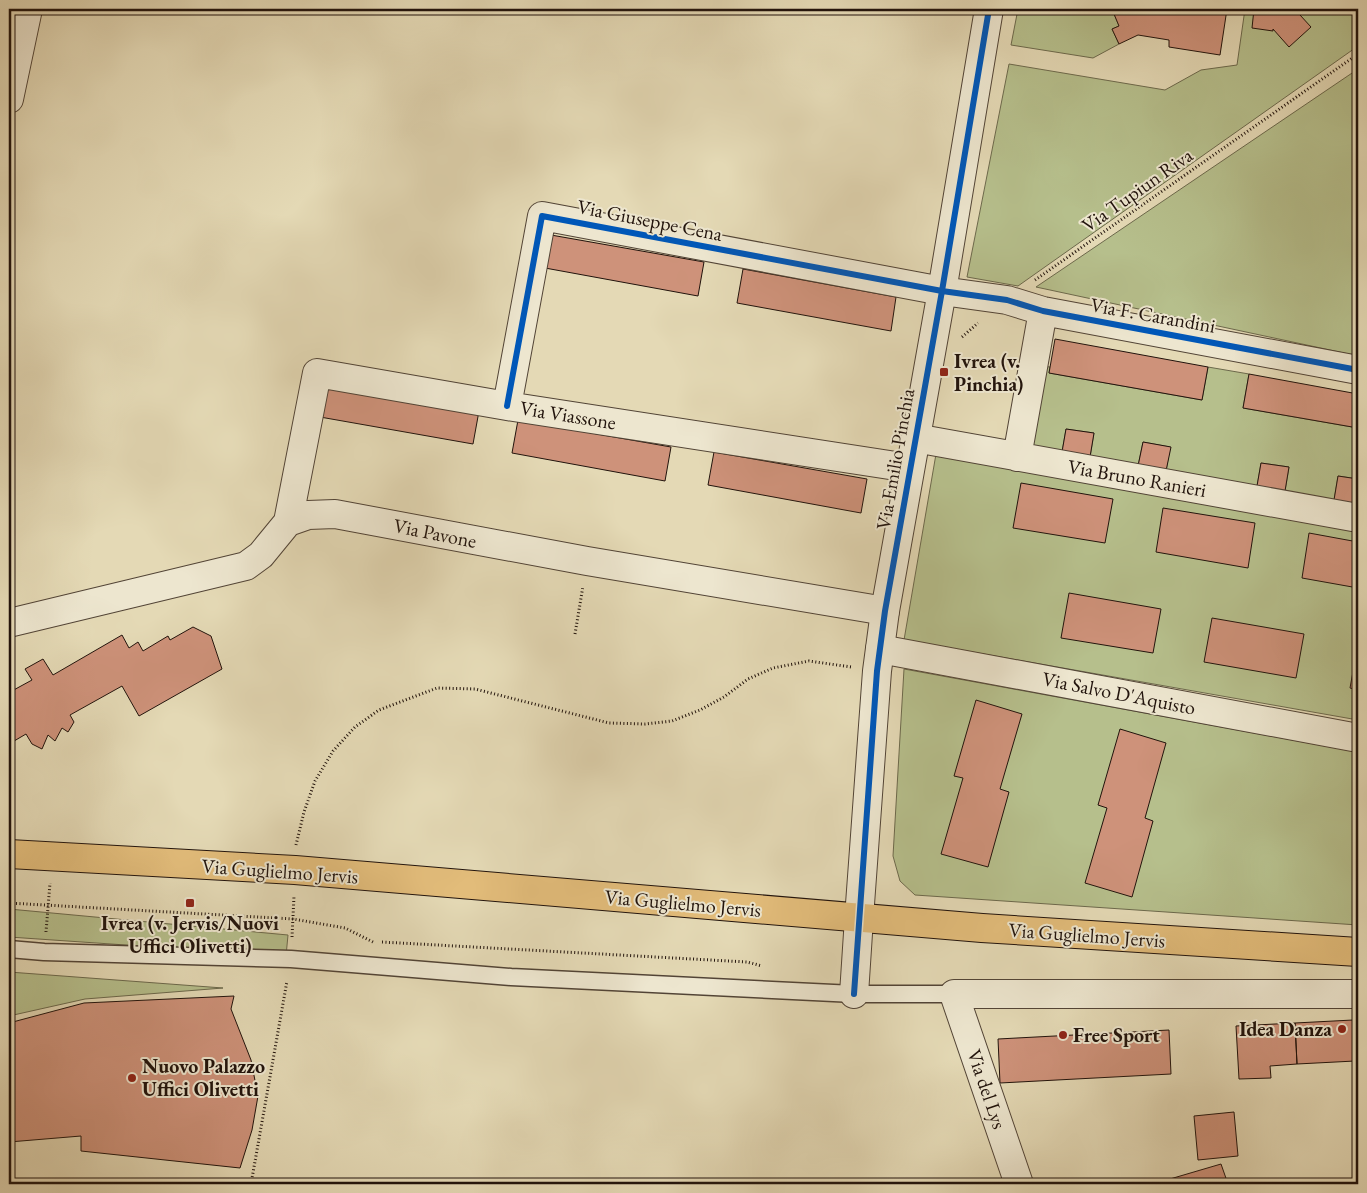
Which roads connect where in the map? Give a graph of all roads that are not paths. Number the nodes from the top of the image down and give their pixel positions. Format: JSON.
{"nodes":[{"id":1,"x":28,"y":9,"type":"edge"},
{"id":2,"x":989,"y":9,"type":"edge"},
{"id":3,"x":9,"y":98,"type":"edge"},
{"id":4,"x":942,"y":291,"type":"junction"},
{"id":5,"x":1043,"y":312,"type":"junction"},
{"id":6,"x":1358,"y":370,"type":"edge"},
{"id":7,"x":507,"y":406,"type":"junction"},
{"id":8,"x":915,"y":438,"type":"junction"},
{"id":9,"x":1017,"y":457,"type":"junction"},
{"id":10,"x":910,"y":468,"type":"junction"},
{"id":11,"x":1358,"y":518,"type":"edge"},
{"id":12,"x":288,"y":522,"type":"junction"},
{"id":13,"x":884,"y":611,"type":"junction"},
{"id":14,"x":9,"y":622,"type":"edge"},
{"id":15,"x":878,"y":660,"type":"junction"},
{"id":16,"x":1358,"y":738,"type":"edge"},
{"id":17,"x":9,"y":854,"type":"edge"},
{"id":18,"x":860,"y":918,"type":"junction"},
{"id":19,"x":9,"y":949,"type":"edge"},
{"id":20,"x":1358,"y":952,"type":"edge"},
{"id":21,"x":854,"y":994,"type":"junction"},
{"id":22,"x":954,"y":994,"type":"junction"},
{"id":23,"x":1358,"y":994,"type":"edge"},
{"id":24,"x":1020,"y":1184,"type":"edge"}],
"edges":[{"from":1,"to":3,"type":"street"},
{"from":2,"to":4,"type":"street","name":"Via Emilio Pinchia"},
{"from":4,"to":5,"type":"street","name":"Via F. Carandini"},
{"from":4,"to":7,"type":"street","name":"Via Giuseppe Cena"},
{"from":4,"to":8,"type":"street","name":"Via Emilio Pinchia"},
{"from":5,"to":6,"type":"street","name":"Via F. Carandini"},
{"from":5,"to":9,"type":"street"},
{"from":7,"to":10,"type":"street","name":"Via Viassone"},
{"from":7,"to":12,"type":"street","name":"Via Viassone"},
{"from":8,"to":9,"type":"street","name":"Via Bruno Ranieri"},
{"from":8,"to":10,"type":"street","name":"Via Emilio Pinchia"},
{"from":9,"to":11,"type":"street","name":"Via Bruno Ranieri"},
{"from":10,"to":13,"type":"street","name":"Via Emilio Pinchia"},
{"from":12,"to":13,"type":"street","name":"Via Pavone"},
{"from":12,"to":14,"type":"street"},
{"from":13,"to":15,"type":"street","name":"Via Emilio Pinchia"},
{"from":15,"to":16,"type":"street","name":"Via Salvo D'Aquisto"},
{"from":15,"to":18,"type":"street","name":"Via Emilio Pinchia"},
{"from":17,"to":18,"type":"main road","name":"Via Guglielmo Jervis"},
{"from":18,"to":20,"type":"main road","name":"Via Guglielmo Jervis"},
{"from":18,"to":21,"type":"street","name":"Via Emilio Pinchia"},
{"from":19,"to":21,"type":"lane"},
{"from":21,"to":22,"type":"lane"},
{"from":22,"to":23,"type":"street"},
{"from":22,"to":24,"type":"street","name":"Via del Lys"}]}
